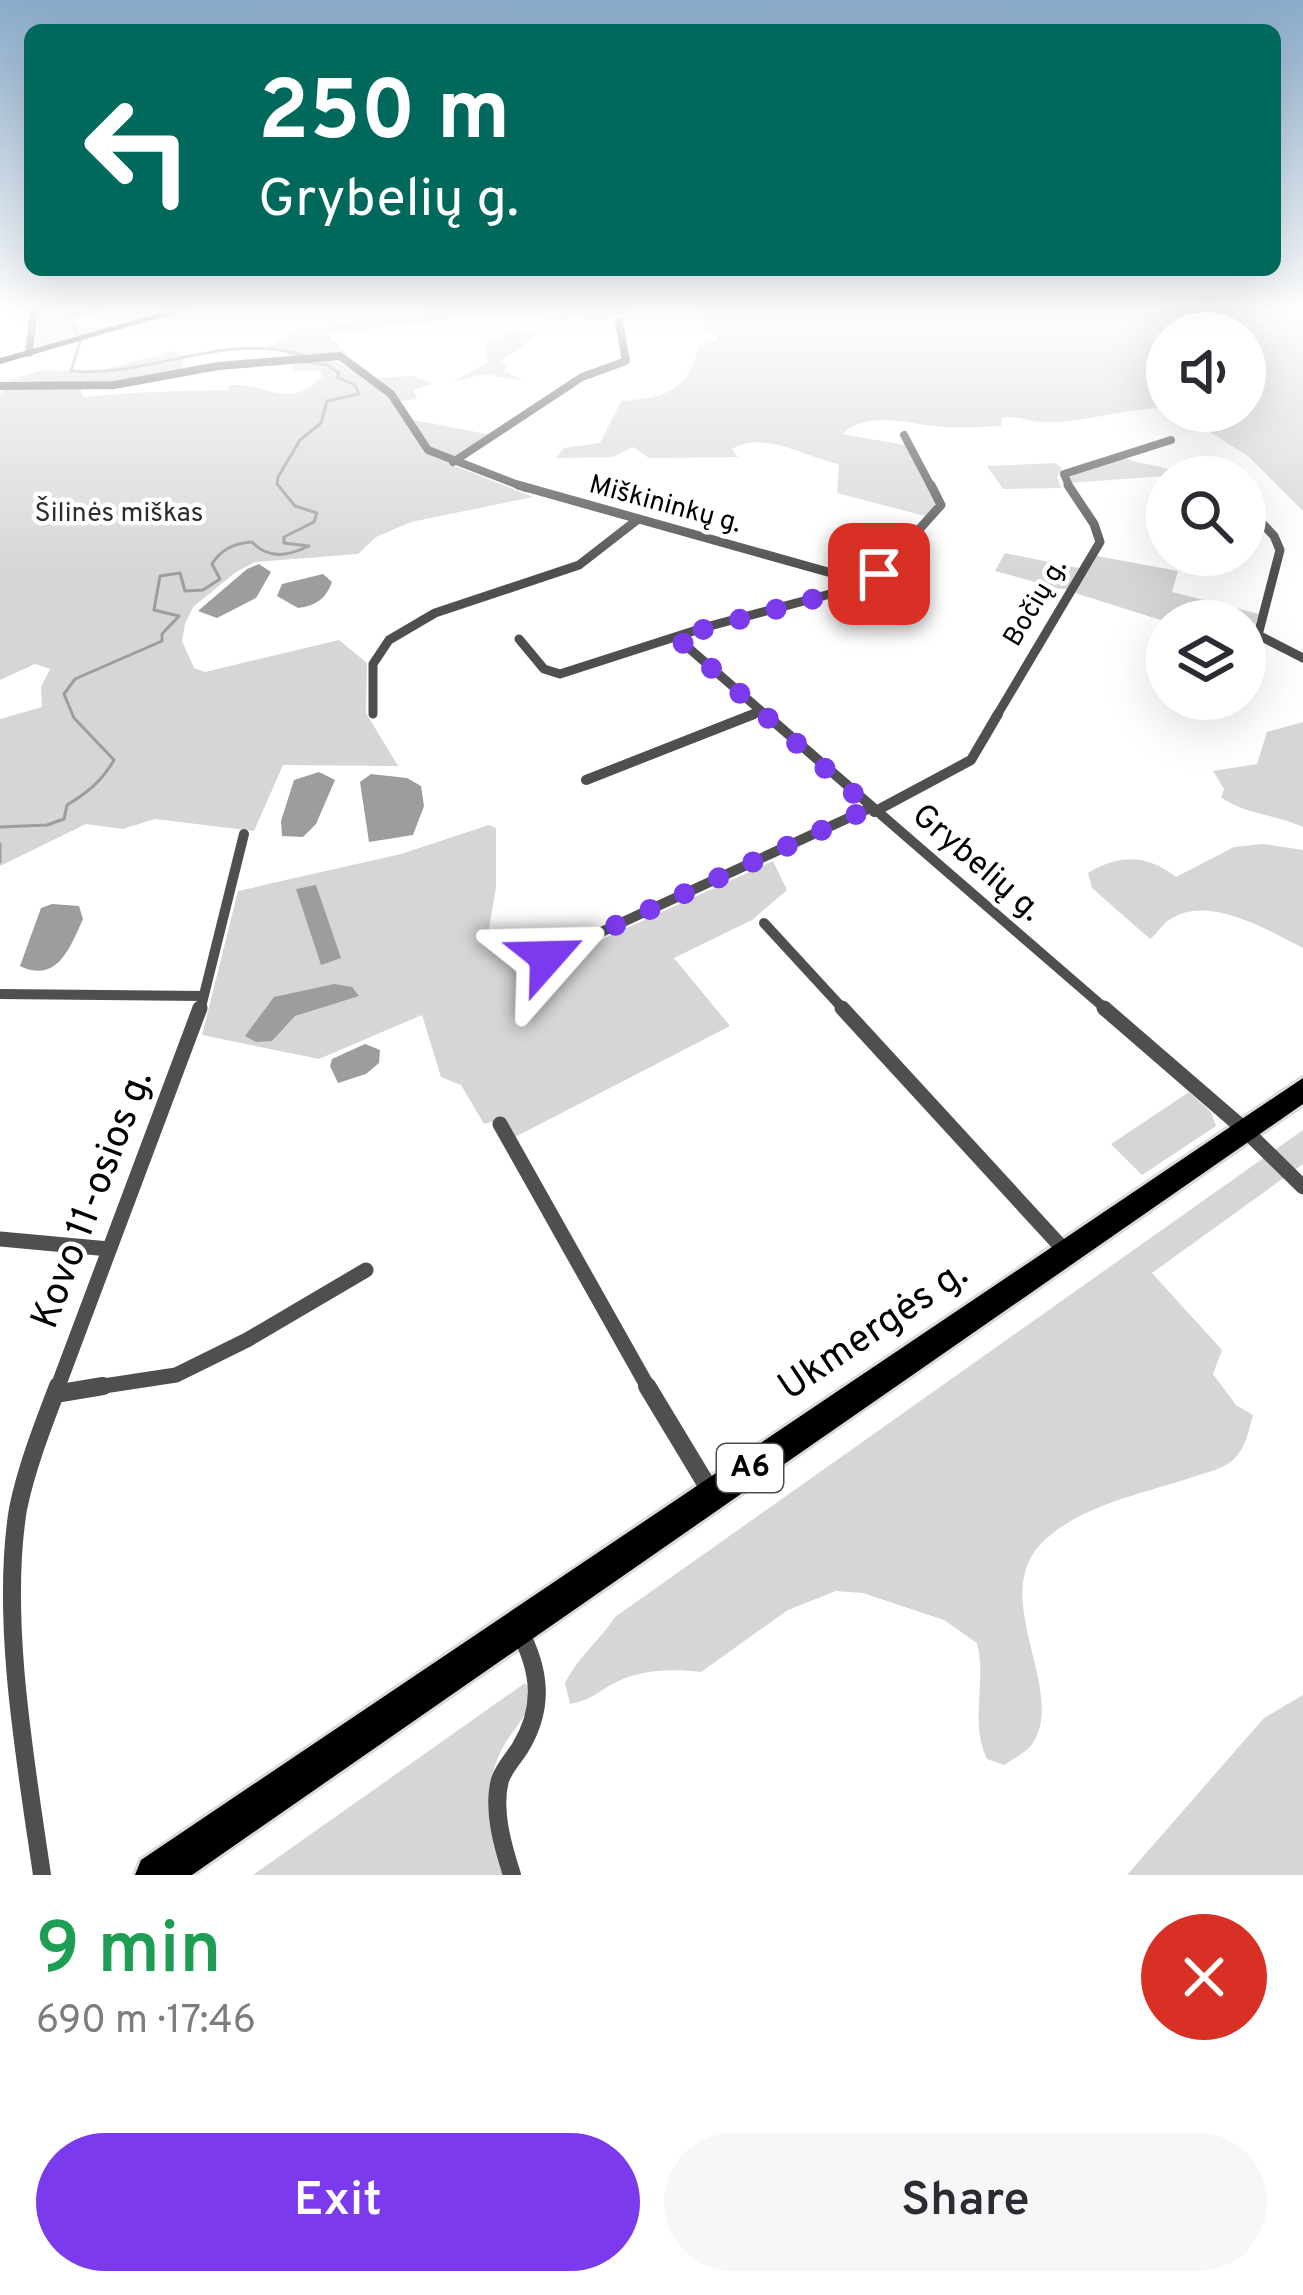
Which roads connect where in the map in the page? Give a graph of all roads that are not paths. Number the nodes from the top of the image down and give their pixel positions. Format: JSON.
{"nodes":[{"id":1,"x":393,"y":396,"type":"edge"},
{"id":2,"x":552,"y":396,"type":"edge"},
{"id":3,"x":904,"y":435,"type":"dead end"},
{"id":4,"x":1171,"y":440,"type":"dead end"},
{"id":5,"x":453,"y":462,"type":"junction"},
{"id":6,"x":637,"y":520,"type":"junction"},
{"id":7,"x":1266,"y":527,"type":"edge"},
{"id":8,"x":867,"y":583,"type":"junction"},
{"id":9,"x":676,"y":637,"type":"junction"},
{"id":10,"x":519,"y":639,"type":"dead end"},
{"id":11,"x":1303,"y":658,"type":"edge"},
{"id":12,"x":759,"y":712,"type":"junction"},
{"id":13,"x":374,"y":714,"type":"dead end"},
{"id":14,"x":586,"y":780,"type":"dead end"},
{"id":15,"x":872,"y":810,"type":"junction"},
{"id":16,"x":244,"y":834,"type":"dead end"},
{"id":17,"x":764,"y":923,"type":"dead end"},
{"id":18,"x":547,"y":957,"type":"dead end"},
{"id":19,"x":0,"y":994,"type":"edge"},
{"id":20,"x":202,"y":996,"type":"junction"},
{"id":21,"x":1303,"y":1089,"type":"edge"},
{"id":22,"x":500,"y":1124,"type":"dead end"},
{"id":23,"x":1244,"y":1129,"type":"junction"},
{"id":24,"x":1303,"y":1187,"type":"edge"},
{"id":25,"x":0,"y":1239,"type":"edge"},
{"id":26,"x":110,"y":1249,"type":"junction"},
{"id":27,"x":1066,"y":1252,"type":"junction"},
{"id":28,"x":366,"y":1270,"type":"dead end"},
{"id":29,"x":56,"y":1394,"type":"junction"},
{"id":30,"x":712,"y":1494,"type":"junction"},
{"id":31,"x":517,"y":1627,"type":"junction"},
{"id":32,"x":42,"y":1875,"type":"edge"},
{"id":33,"x":156,"y":1875,"type":"edge"},
{"id":34,"x":512,"y":1875,"type":"edge"}],
"edges":[{"from":1,"to":5,"type":"street"},
{"from":2,"to":5,"type":"street"},
{"from":3,"to":8,"type":"street"},
{"from":4,"to":15,"type":"street","name":"Bočių g."},
{"from":5,"to":6,"type":"street","name":"Miškininkų g."},
{"from":6,"to":8,"type":"street","name":"Miškininkų g."},
{"from":6,"to":13,"type":"street"},
{"from":7,"to":11,"type":"street"},
{"from":8,"to":9,"type":"street"},
{"from":9,"to":10,"type":"street"},
{"from":9,"to":12,"type":"street","name":"Grybelių g."},
{"from":12,"to":14,"type":"street"},
{"from":12,"to":15,"type":"street","name":"Grybelių g."},
{"from":15,"to":18,"type":"street","name":"Bočių g."},
{"from":15,"to":23,"type":"street","name":"Grybelių g."},
{"from":16,"to":20,"type":"street","name":"Kovo 11-osios g."},
{"from":17,"to":27,"type":"street"},
{"from":19,"to":20,"type":"street"},
{"from":20,"to":26,"type":"street","name":"Kovo 11-osios g."},
{"from":21,"to":23,"type":"highway","name":"Ukmergės g.","number":"A6"},
{"from":22,"to":30,"type":"street"},
{"from":23,"to":24,"type":"street","name":"Grybelių g."},
{"from":23,"to":27,"type":"highway","name":"Ukmergės g.","number":"A6"},
{"from":25,"to":26,"type":"street"},
{"from":26,"to":29,"type":"street","name":"Kovo 11-osios g."},
{"from":27,"to":30,"type":"highway","name":"Ukmergės g.","number":"A6"},
{"from":28,"to":29,"type":"street"},
{"from":29,"to":32,"type":"street","name":"Kovo 11-osios g."},
{"from":30,"to":31,"type":"highway","name":"Ukmergės g.","number":"A6"},
{"from":31,"to":33,"type":"highway","name":"Ukmergės g.","number":"A6"},
{"from":31,"to":34,"type":"street"}]}
